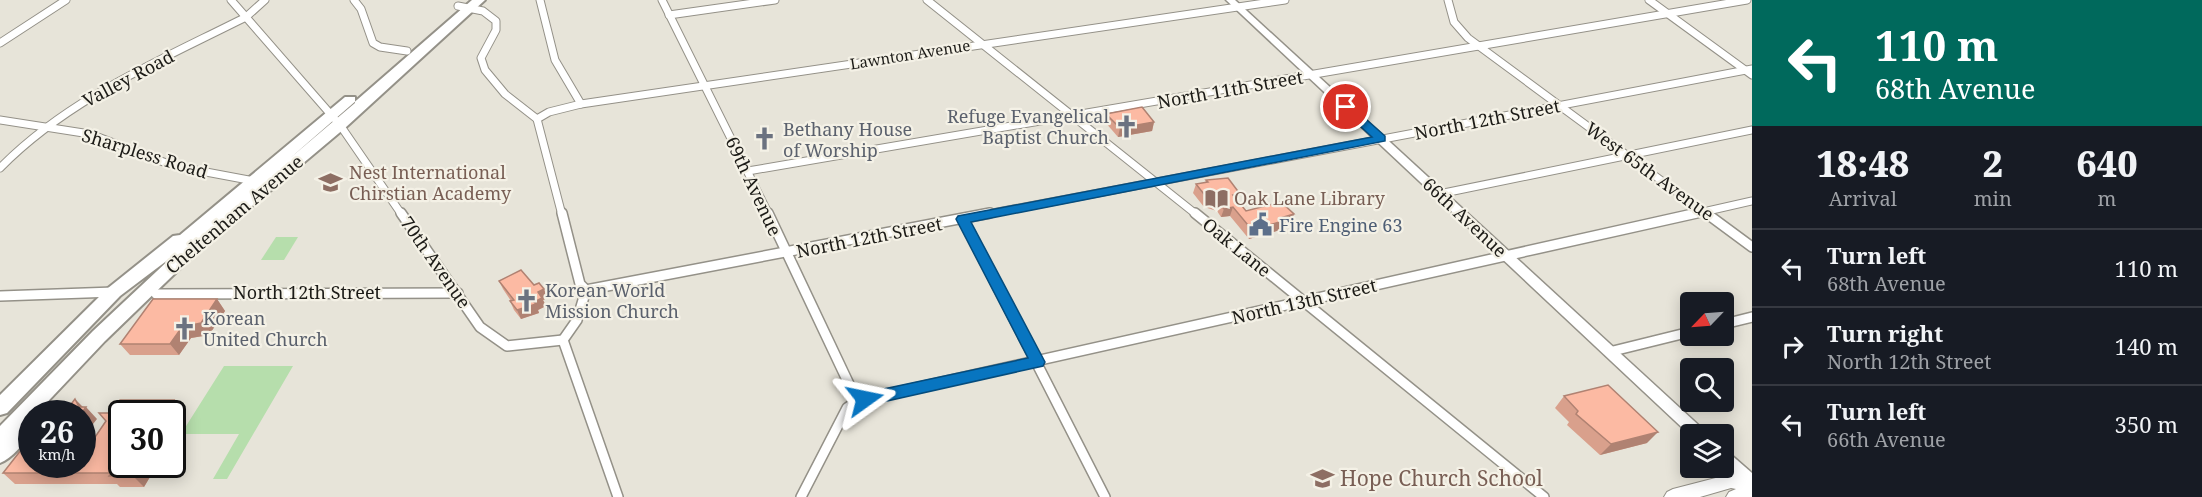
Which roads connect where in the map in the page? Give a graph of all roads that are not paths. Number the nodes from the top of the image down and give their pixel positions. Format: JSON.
{"nodes":[{"id":1,"x":66,"y":0,"type":"edge"},
{"id":2,"x":231,"y":0,"type":"edge"},
{"id":3,"x":265,"y":0,"type":"edge"},
{"id":4,"x":354,"y":0,"type":"edge"},
{"id":5,"x":540,"y":0,"type":"edge"},
{"id":6,"x":662,"y":0,"type":"edge"},
{"id":7,"x":775,"y":0,"type":"edge"},
{"id":8,"x":927,"y":0,"type":"edge"},
{"id":9,"x":1285,"y":0,"type":"edge"},
{"id":10,"x":1448,"y":0,"type":"edge"},
{"id":11,"x":1649,"y":0,"type":"edge"},
{"id":12,"x":1747,"y":0,"type":"edge"},
{"id":13,"x":1233,"y":3,"type":"edge"},
{"id":14,"x":468,"y":4,"type":"edge"},
{"id":15,"x":1668,"y":13,"type":"junction"},
{"id":16,"x":669,"y":15,"type":"junction"},
{"id":17,"x":246,"y":17,"type":"junction"},
{"id":18,"x":0,"y":43,"type":"edge"},
{"id":19,"x":982,"y":43,"type":"junction"},
{"id":20,"x":1480,"y":46,"type":"junction"},
{"id":21,"x":407,"y":51,"type":"junction"},
{"id":22,"x":1750,"y":72,"type":"edge"},
{"id":23,"x":1311,"y":75,"type":"junction"},
{"id":24,"x":706,"y":85,"type":"junction"},
{"id":25,"x":581,"y":104,"type":"junction"},
{"id":26,"x":1560,"y":105,"type":"junction"},
{"id":27,"x":1075,"y":116,"type":"junction"},
{"id":28,"x":537,"y":118,"type":"junction"},
{"id":29,"x":0,"y":120,"type":"edge"},
{"id":30,"x":336,"y":120,"type":"junction"},
{"id":31,"x":45,"y":128,"type":"junction"},
{"id":32,"x":1752,"y":130,"type":"edge"},
{"id":33,"x":1381,"y":139,"type":"junction"},
{"id":34,"x":1629,"y":156,"type":"junction"},
{"id":35,"x":0,"y":168,"type":"edge"},
{"id":36,"x":748,"y":171,"type":"junction"},
{"id":37,"x":254,"y":181,"type":"junction"},
{"id":38,"x":1155,"y":182,"type":"junction"},
{"id":39,"x":1439,"y":194,"type":"junction"},
{"id":40,"x":1752,"y":201,"type":"edge"},
{"id":41,"x":247,"y":202,"type":"junction"},
{"id":42,"x":1705,"y":212,"type":"junction"},
{"id":43,"x":212,"y":214,"type":"junction"},
{"id":44,"x":963,"y":219,"type":"junction"},
{"id":45,"x":1752,"y":247,"type":"edge"},
{"id":46,"x":786,"y":253,"type":"junction"},
{"id":47,"x":1506,"y":256,"type":"junction"},
{"id":48,"x":586,"y":290,"type":"junction"},
{"id":49,"x":114,"y":292,"type":"junction"},
{"id":50,"x":458,"y":293,"type":"junction"},
{"id":51,"x":156,"y":294,"type":"junction"},
{"id":52,"x":0,"y":296,"type":"edge"},
{"id":53,"x":1303,"y":301,"type":"junction"},
{"id":54,"x":1752,"y":317,"type":"edge"},
{"id":55,"x":1734,"y":322,"type":"edge"},
{"id":56,"x":1680,"y":334,"type":"edge"},
{"id":57,"x":563,"y":340,"type":"junction"},
{"id":58,"x":1610,"y":352,"type":"junction"},
{"id":59,"x":1038,"y":362,"type":"junction"},
{"id":60,"x":52,"y":400,"type":"edge"},
{"id":61,"x":857,"y":401,"type":"junction"},
{"id":62,"x":0,"y":407,"type":"edge"},
{"id":63,"x":0,"y":422,"type":"edge"},
{"id":64,"x":1688,"y":424,"type":"edge"},
{"id":65,"x":18,"y":435,"type":"edge"},
{"id":66,"x":0,"y":439,"type":"edge"},
{"id":67,"x":0,"y":454,"type":"edge"},
{"id":68,"x":1734,"y":467,"type":"edge"},
{"id":69,"x":1752,"y":484,"type":"edge"},
{"id":70,"x":618,"y":497,"type":"edge"},
{"id":71,"x":801,"y":497,"type":"edge"},
{"id":72,"x":1105,"y":497,"type":"edge"},
{"id":73,"x":1544,"y":497,"type":"edge"},
{"id":74,"x":1673,"y":497,"type":"edge"},
{"id":75,"x":1735,"y":497,"type":"edge"}],
"edges":[{"from":1,"to":18,"type":"street"},
{"from":2,"to":17,"type":"street"},
{"from":3,"to":17,"type":"street","name":"Valley Road"},
{"from":4,"to":21,"type":"street"},
{"from":5,"to":25,"type":"street"},
{"from":6,"to":16,"type":"street","name":"69th Avenue"},
{"from":7,"to":16,"type":"street"},
{"from":8,"to":19,"type":"street","name":"Oak Lane"},
{"from":9,"to":13,"type":"street","name":"Lawnton Avenue"},
{"from":10,"to":20,"type":"street","name":"West 65th Avenue"},
{"from":11,"to":15,"type":"street"},
{"from":12,"to":15,"type":"street","name":"North 11th Street"},
{"from":13,"to":19,"type":"street","name":"Lawnton Avenue"},
{"from":13,"to":23,"type":"street","name":"66th Avenue"},
{"from":14,"to":21,"type":"highway","name":"Cheltenham Avenue"},
{"from":14,"to":28,"type":"street"},
{"from":14,"to":30,"type":"highway","name":"Cheltenham Avenue"},
{"from":15,"to":20,"type":"street","name":"North 11th Street"},
{"from":15,"to":22,"type":"street"},
{"from":16,"to":24,"type":"street","name":"69th Avenue"},
{"from":17,"to":30,"type":"street"},
{"from":17,"to":31,"type":"street","name":"Valley Road"},
{"from":19,"to":24,"type":"street","name":"Lawnton Avenue"},
{"from":19,"to":27,"type":"street","name":"Oak Lane"},
{"from":20,"to":23,"type":"street","name":"North 11th Street"},
{"from":20,"to":26,"type":"street","name":"West 65th Avenue"},
{"from":21,"to":30,"type":"highway","name":"Cheltenham Avenue"},
{"from":22,"to":26,"type":"street","name":"North 12th Street"},
{"from":23,"to":27,"type":"street","name":"North 11th Street"},
{"from":23,"to":33,"type":"street","name":"66th Avenue"},
{"from":24,"to":25,"type":"street","name":"Lawnton Avenue"},
{"from":24,"to":36,"type":"street","name":"69th Avenue"},
{"from":25,"to":28,"type":"street","name":"Lawnton Avenue"},
{"from":26,"to":33,"type":"street","name":"North 12th Street"},
{"from":26,"to":34,"type":"street","name":"West 65th Avenue"},
{"from":27,"to":36,"type":"street","name":"North 11th Street"},
{"from":27,"to":38,"type":"street","name":"Oak Lane"},
{"from":28,"to":48,"type":"street"},
{"from":29,"to":31,"type":"street","name":"Sharpless Road"},
{"from":30,"to":37,"type":"highway","name":"Cheltenham Avenue"},
{"from":30,"to":41,"type":"highway","name":"Cheltenham Avenue"},
{"from":30,"to":50,"type":"street","name":"70th Avenue"},
{"from":31,"to":35,"type":"street","name":"Valley Road"},
{"from":31,"to":37,"type":"street","name":"Sharpless Road"},
{"from":32,"to":34,"type":"street"},
{"from":33,"to":38,"type":"street","name":"North 12th Street"},
{"from":33,"to":39,"type":"street","name":"66th Avenue"},
{"from":34,"to":39,"type":"street"},
{"from":34,"to":42,"type":"street","name":"West 65th Avenue"},
{"from":36,"to":46,"type":"street","name":"69th Avenue"},
{"from":37,"to":43,"type":"highway","name":"Cheltenham Avenue"},
{"from":38,"to":44,"type":"street","name":"North 12th Street"},
{"from":38,"to":53,"type":"street","name":"Oak Lane"},
{"from":39,"to":47,"type":"street","name":"66th Avenue"},
{"from":40,"to":42,"type":"street","name":"North 13th Street"},
{"from":41,"to":51,"type":"highway"},
{"from":41,"to":66,"type":"highway","name":"Cheltenham Avenue"},
{"from":42,"to":45,"type":"street","name":"West 65th Avenue"},
{"from":42,"to":47,"type":"street","name":"North 13th Street"},
{"from":43,"to":49,"type":"highway"},
{"from":43,"to":63,"type":"highway","name":"Cheltenham Avenue"},
{"from":44,"to":46,"type":"street","name":"North 12th Street"},
{"from":44,"to":59,"type":"street"},
{"from":46,"to":48,"type":"street","name":"North 12th Street"},
{"from":46,"to":61,"type":"street","name":"69th Avenue"},
{"from":47,"to":53,"type":"street","name":"North 13th Street"},
{"from":47,"to":58,"type":"street","name":"66th Avenue"},
{"from":48,"to":57,"type":"street"},
{"from":49,"to":52,"type":"street"},
{"from":49,"to":62,"type":"highway"},
{"from":50,"to":51,"type":"street","name":"North 12th Street"},
{"from":50,"to":57,"type":"street","name":"70th Avenue"},
{"from":51,"to":60,"type":"highway"},
{"from":53,"to":59,"type":"street","name":"North 13th Street"},
{"from":53,"to":73,"type":"street","name":"Oak Lane"},
{"from":54,"to":55,"type":"street"},
{"from":56,"to":58,"type":"street"},
{"from":57,"to":70,"type":"street"},
{"from":58,"to":64,"type":"street","name":"66th Avenue"},
{"from":59,"to":61,"type":"street","name":"North 13th Street"},
{"from":59,"to":72,"type":"street"},
{"from":61,"to":71,"type":"street"},
{"from":65,"to":67,"type":"highway"},
{"from":68,"to":69,"type":"street"},
{"from":69,"to":74,"type":"main road"},
{"from":69,"to":75,"type":"main road"}]}
